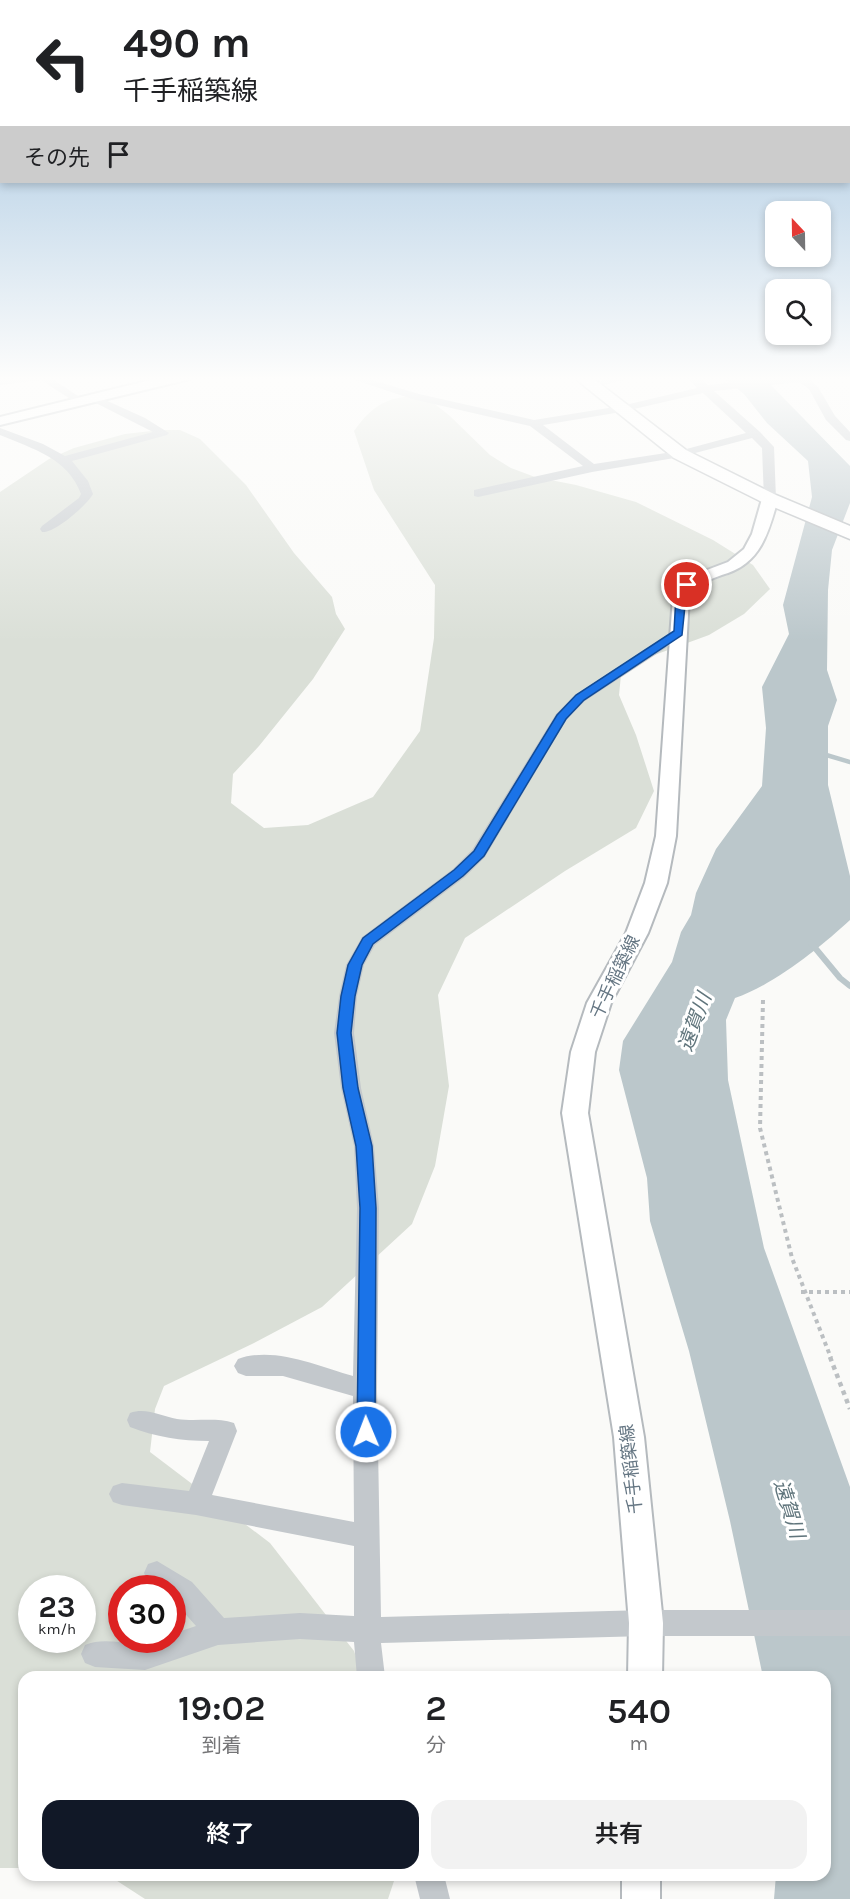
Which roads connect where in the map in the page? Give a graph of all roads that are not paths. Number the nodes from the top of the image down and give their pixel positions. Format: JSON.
{"nodes":[{"id":1,"x":67,"y":465,"type":"edge"},
{"id":2,"x":588,"y":465,"type":"edge"},
{"id":3,"x":621,"y":465,"type":"edge"},
{"id":4,"x":701,"y":465,"type":"edge"},
{"id":5,"x":772,"y":465,"type":"edge"},
{"id":6,"x":592,"y":468,"type":"junction"},
{"id":7,"x":478,"y":493,"type":"dead end"},
{"id":8,"x":780,"y":504,"type":"junction"},
{"id":9,"x":46,"y":529,"type":"dead end"},
{"id":10,"x":850,"y":533,"type":"edge"},
{"id":11,"x":679,"y":633,"type":"junction"},
{"id":12,"x":246,"y":1366,"type":"dead end"},
{"id":13,"x":365,"y":1389,"type":"junction"},
{"id":14,"x":139,"y":1420,"type":"dead end"},
{"id":15,"x":122,"y":1494,"type":"dead end"},
{"id":16,"x":196,"y":1503,"type":"junction"},
{"id":17,"x":367,"y":1537,"type":"junction"},
{"id":18,"x":156,"y":1573,"type":"dead end"},
{"id":19,"x":654,"y":1623,"type":"junction"},
{"id":20,"x":850,"y":1623,"type":"edge"},
{"id":21,"x":368,"y":1630,"type":"junction"},
{"id":22,"x":218,"y":1632,"type":"junction"},
{"id":23,"x":95,"y":1654,"type":"dead end"},
{"id":24,"x":371,"y":1671,"type":"edge"},
{"id":25,"x":646,"y":1671,"type":"edge"},
{"id":26,"x":430,"y":1881,"type":"edge"},
{"id":27,"x":641,"y":1881,"type":"edge"},
{"id":28,"x":435,"y":1899,"type":"edge"},
{"id":29,"x":641,"y":1899,"type":"edge"}],
"edges":[{"from":1,"to":9,"type":"street"},
{"from":2,"to":6,"type":"street"},
{"from":3,"to":6,"type":"street"},
{"from":4,"to":8,"type":"highway"},
{"from":5,"to":8,"type":"street"},
{"from":6,"to":7,"type":"street"},
{"from":8,"to":10,"type":"highway"},
{"from":8,"to":11,"type":"main road","name":"千手稲築線"},
{"from":11,"to":13,"type":"street"},
{"from":11,"to":19,"type":"main road","name":"千手稲築線"},
{"from":12,"to":13,"type":"street"},
{"from":13,"to":17,"type":"street"},
{"from":14,"to":16,"type":"street"},
{"from":15,"to":16,"type":"street"},
{"from":16,"to":17,"type":"street"},
{"from":17,"to":21,"type":"street"},
{"from":18,"to":22,"type":"street"},
{"from":19,"to":20,"type":"street"},
{"from":19,"to":21,"type":"street"},
{"from":19,"to":25,"type":"main road","name":"千手稲築線"},
{"from":21,"to":22,"type":"street"},
{"from":21,"to":24,"type":"street"},
{"from":22,"to":23,"type":"street"},
{"from":26,"to":28,"type":"street"},
{"from":27,"to":29,"type":"main road"}]}
